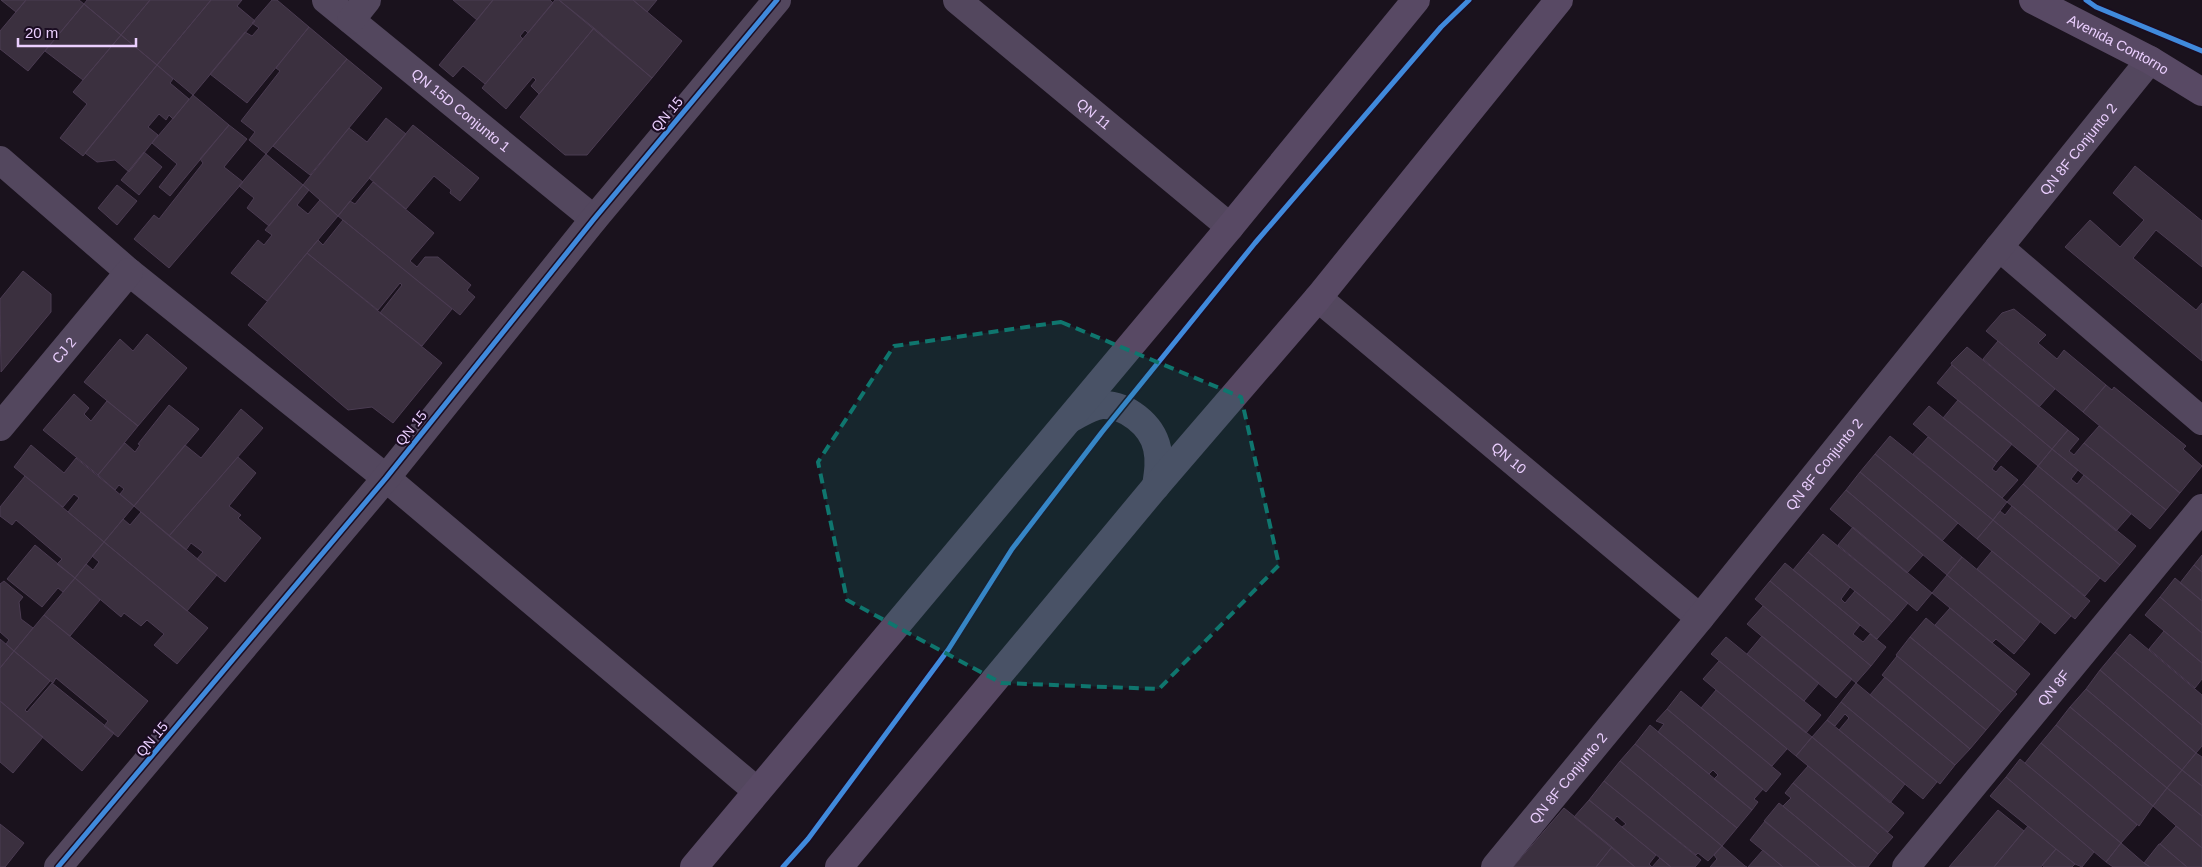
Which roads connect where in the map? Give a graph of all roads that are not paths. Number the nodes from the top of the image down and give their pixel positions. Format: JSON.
{"nodes":[{"id":1,"x":326,"y":0,"type":"edge"},
{"id":2,"x":777,"y":0,"type":"edge"},
{"id":3,"x":957,"y":0,"type":"edge"},
{"id":4,"x":1416,"y":0,"type":"edge"},
{"id":5,"x":1559,"y":0,"type":"edge"},
{"id":6,"x":2033,"y":0,"type":"edge"},
{"id":7,"x":359,"y":10,"type":"edge"},
{"id":8,"x":2150,"y":60,"type":"junction"},
{"id":9,"x":2202,"y":92,"type":"edge"},
{"id":10,"x":0,"y":160,"type":"edge"},
{"id":11,"x":594,"y":219,"type":"junction"},
{"id":12,"x":1230,"y":227,"type":"junction"},
{"id":13,"x":1999,"y":247,"type":"junction"},
{"id":14,"x":129,"y":272,"type":"junction"},
{"id":15,"x":1318,"y":298,"type":"junction"},
{"id":16,"x":2202,"y":420,"type":"edge"},
{"id":17,"x":1064,"y":423,"type":"junction"},
{"id":18,"x":0,"y":428,"type":"edge"},
{"id":19,"x":386,"y":478,"type":"junction"},
{"id":20,"x":1156,"y":486,"type":"junction"},
{"id":21,"x":2202,"y":508,"type":"edge"},
{"id":22,"x":1700,"y":618,"type":"junction"},
{"id":23,"x":757,"y":791,"type":"junction"},
{"id":24,"x":841,"y":866,"type":"edge"},
{"id":25,"x":58,"y":867,"type":"edge"},
{"id":26,"x":694,"y":867,"type":"edge"},
{"id":27,"x":1496,"y":867,"type":"edge"},
{"id":28,"x":1906,"y":867,"type":"edge"}],
"edges":[{"from":1,"to":7,"type":"street","name":"QN 15D Conjunto 1"},
{"from":2,"to":11,"type":"street","name":"QN 15"},
{"from":3,"to":12,"type":"street","name":"QN 11"},
{"from":4,"to":12,"type":"main road"},
{"from":5,"to":15,"type":"main road"},
{"from":6,"to":8,"type":"main road","name":"Avenida Contorno"},
{"from":7,"to":11,"type":"street","name":"QN 15D Conjunto 1"},
{"from":8,"to":9,"type":"main road","name":"Avenida Contorno"},
{"from":8,"to":13,"type":"street","name":"QN 8F Conjunto 2"},
{"from":10,"to":14,"type":"street"},
{"from":11,"to":19,"type":"street","name":"QN 15"},
{"from":12,"to":17,"type":"main road"},
{"from":13,"to":16,"type":"street"},
{"from":13,"to":22,"type":"street","name":"QN 8F Conjunto 2"},
{"from":14,"to":18,"type":"street","name":"CJ 2"},
{"from":14,"to":19,"type":"street"},
{"from":15,"to":20,"type":"main road"},
{"from":15,"to":22,"type":"street","name":"QN 10"},
{"from":17,"to":20,"type":"main road"},
{"from":17,"to":23,"type":"main road"},
{"from":19,"to":23,"type":"street"},
{"from":19,"to":25,"type":"street","name":"QN 15"},
{"from":20,"to":24,"type":"main road"},
{"from":21,"to":28,"type":"street","name":"QN 8F"},
{"from":22,"to":27,"type":"street","name":"QN 8F Conjunto 2"},
{"from":23,"to":26,"type":"main road"}]}
